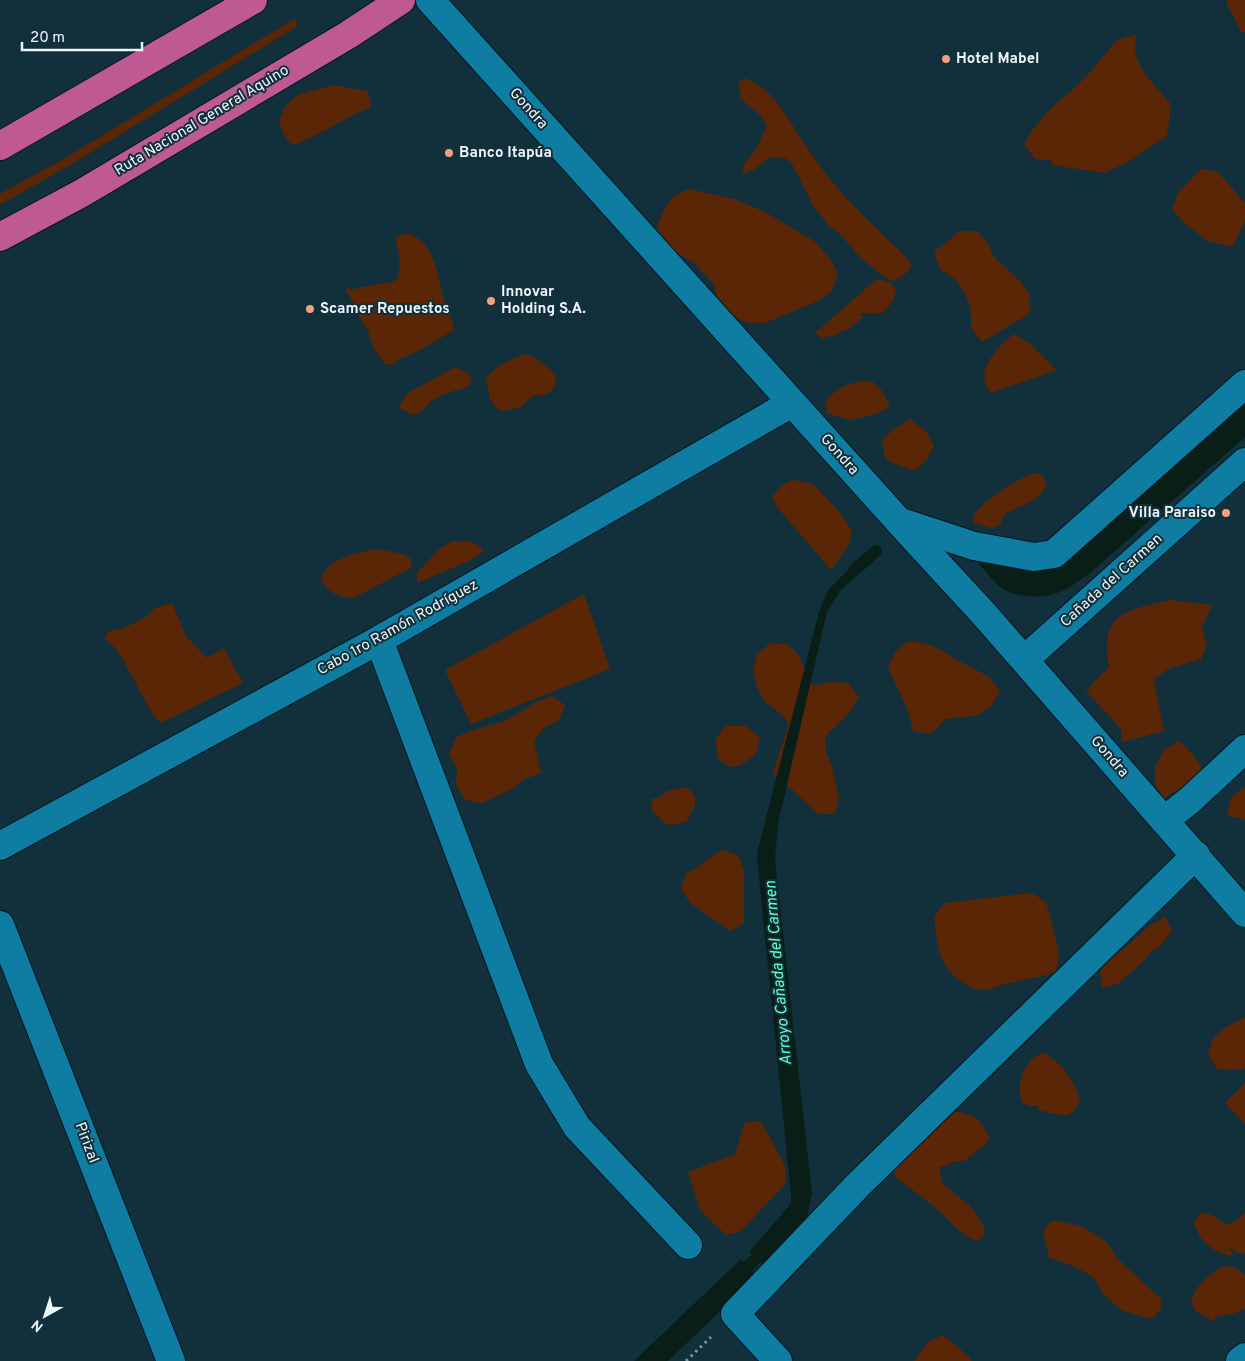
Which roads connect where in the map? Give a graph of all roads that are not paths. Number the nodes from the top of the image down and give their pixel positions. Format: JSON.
{"nodes":[{"id":1,"x":253,"y":0,"type":"edge"},
{"id":2,"x":401,"y":0,"type":"edge"},
{"id":3,"x":430,"y":0,"type":"edge"},
{"id":4,"x":0,"y":146,"type":"edge"},
{"id":5,"x":0,"y":237,"type":"edge"},
{"id":6,"x":1245,"y":384,"type":"edge"},
{"id":7,"x":792,"y":403,"type":"junction"},
{"id":8,"x":1245,"y":462,"type":"edge"},
{"id":9,"x":905,"y":528,"type":"junction"},
{"id":10,"x":380,"y":640,"type":"junction"},
{"id":11,"x":1024,"y":660,"type":"junction"},
{"id":12,"x":1245,"y":749,"type":"edge"},
{"id":13,"x":1165,"y":820,"type":"junction"},
{"id":14,"x":0,"y":846,"type":"edge"},
{"id":15,"x":1196,"y":855,"type":"junction"},
{"id":16,"x":1245,"y":913,"type":"edge"},
{"id":17,"x":0,"y":925,"type":"edge"},
{"id":18,"x":688,"y":1245,"type":"dead end"},
{"id":19,"x":1245,"y":1357,"type":"edge"},
{"id":20,"x":171,"y":1361,"type":"edge"},
{"id":21,"x":778,"y":1361,"type":"edge"},
{"id":22,"x":1240,"y":1361,"type":"edge"}],
"edges":[{"from":1,"to":4,"type":"highway"},
{"from":2,"to":5,"type":"highway","name":"Ruta Nacional General Aquino"},
{"from":3,"to":7,"type":"street","name":"Gondra"},
{"from":6,"to":9,"type":"street"},
{"from":7,"to":9,"type":"street","name":"Gondra"},
{"from":7,"to":10,"type":"street","name":"Cabo 1ro Ramón Rodríguez"},
{"from":8,"to":11,"type":"street","name":"Cañada del Carmen"},
{"from":9,"to":11,"type":"street","name":"Gondra"},
{"from":10,"to":14,"type":"street","name":"Cabo 1ro Ramón Rodríguez"},
{"from":10,"to":18,"type":"street"},
{"from":11,"to":13,"type":"street","name":"Gondra"},
{"from":12,"to":13,"type":"street"},
{"from":13,"to":15,"type":"street","name":"Gondra"},
{"from":15,"to":16,"type":"street","name":"Gondra"},
{"from":15,"to":21,"type":"street"},
{"from":17,"to":20,"type":"street","name":"Pirizal"},
{"from":19,"to":22,"type":"street"}]}
